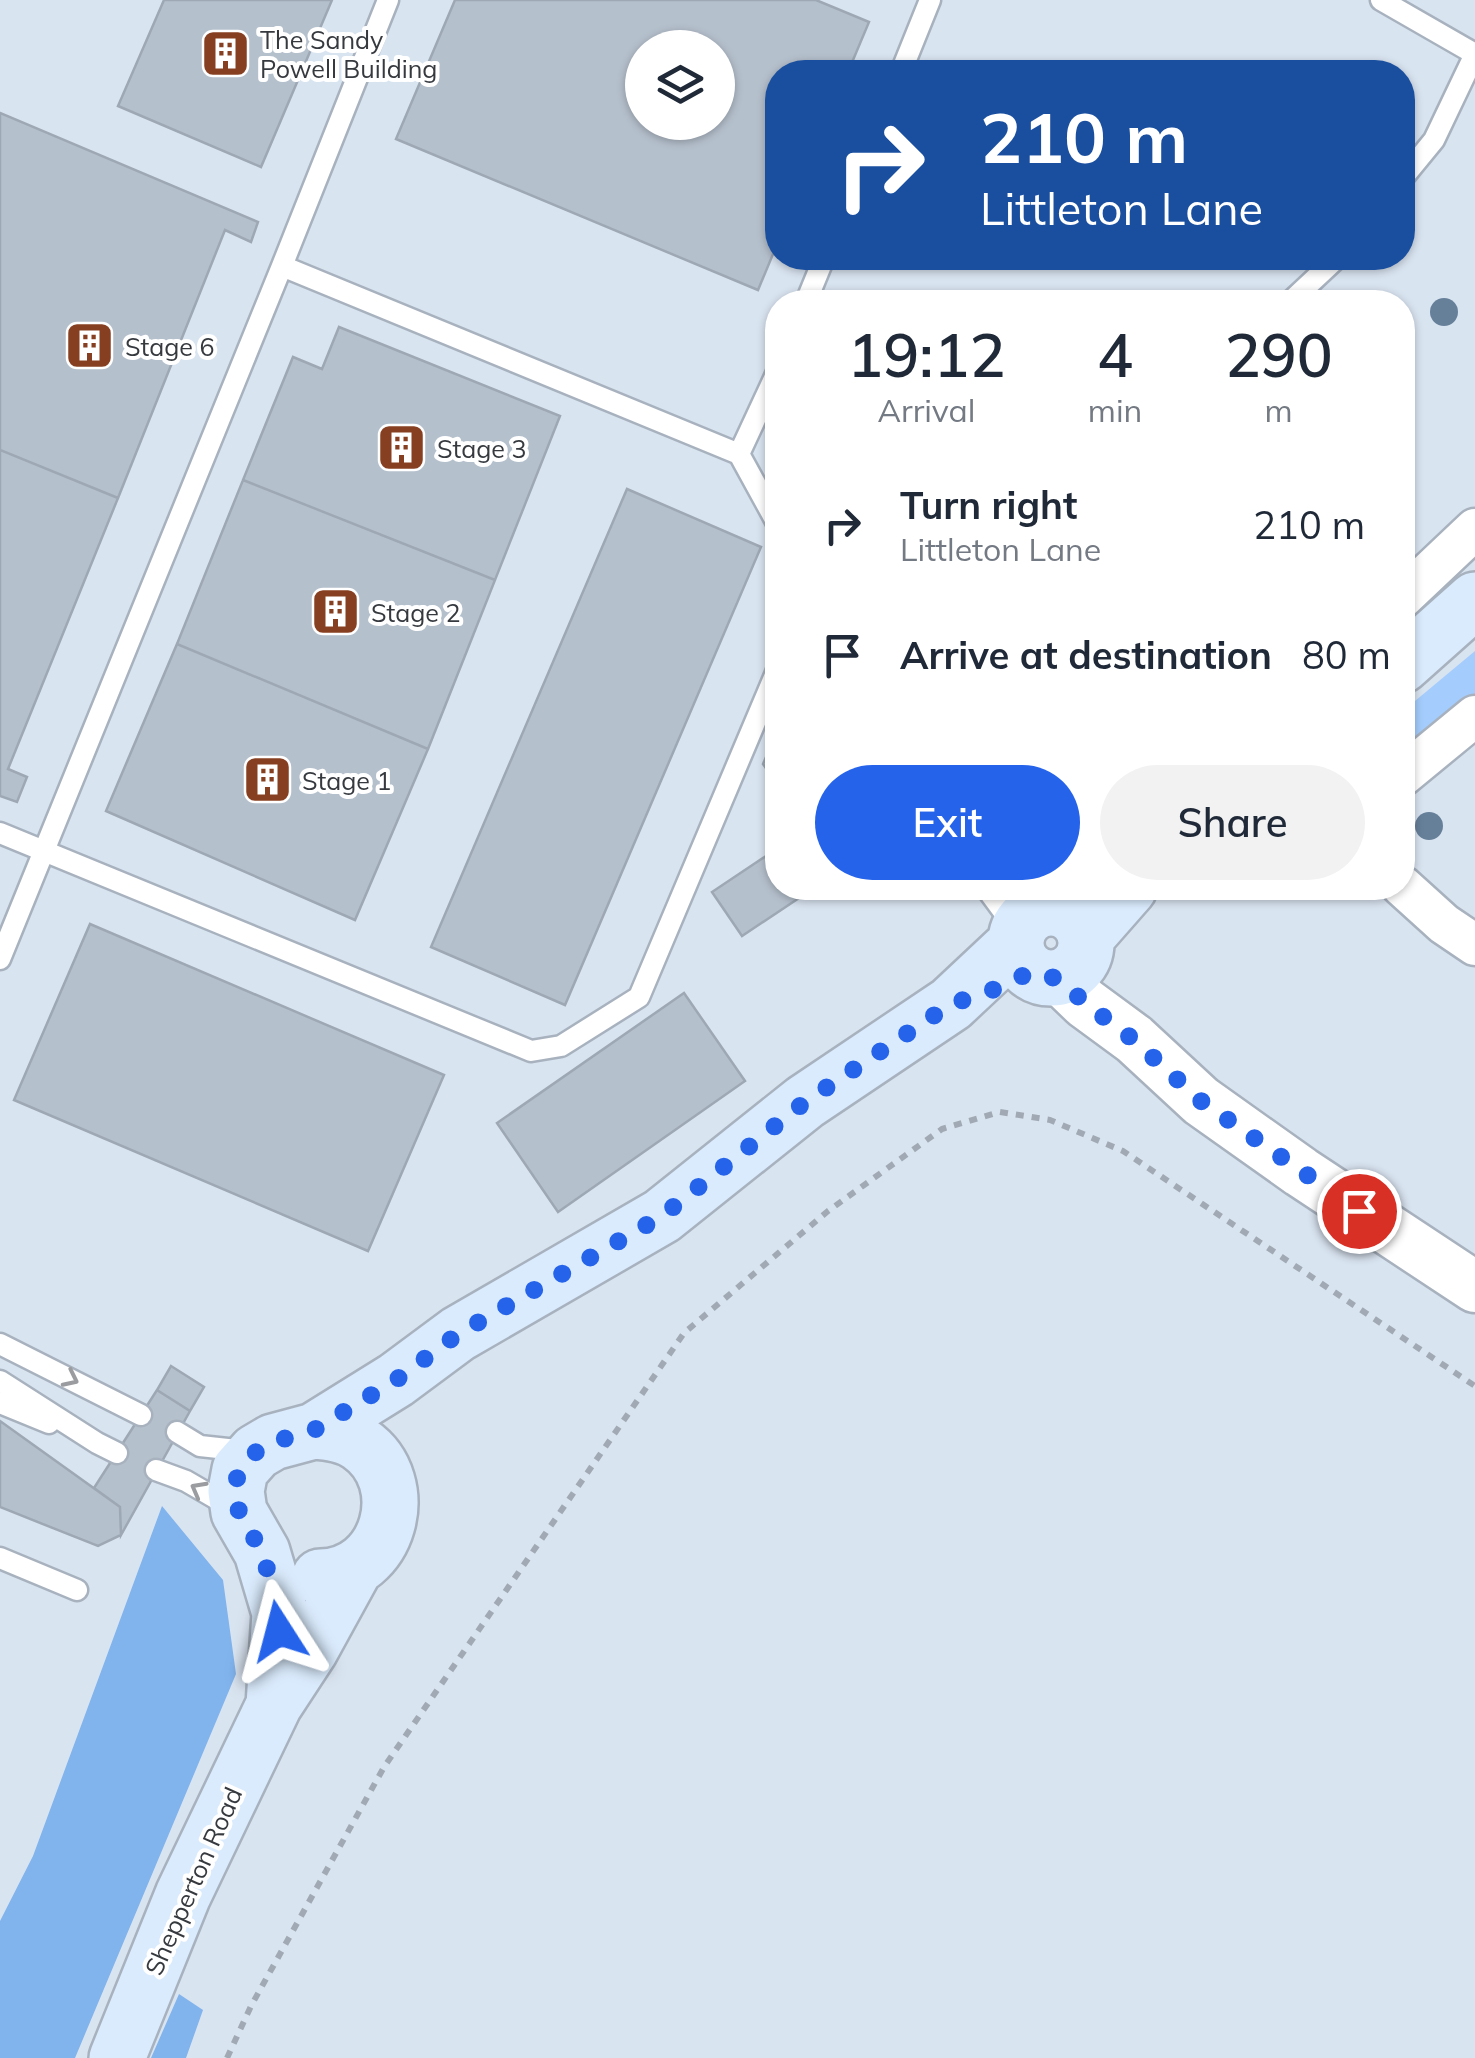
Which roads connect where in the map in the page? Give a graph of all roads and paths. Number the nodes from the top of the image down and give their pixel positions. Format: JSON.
{"nodes":[{"id":1,"x":388,"y":0,"type":"edge"},
{"id":2,"x":930,"y":0,"type":"edge"},
{"id":3,"x":1381,"y":0,"type":"edge"},
{"id":4,"x":906,"y":60,"type":"edge"},
{"id":5,"x":1415,"y":163,"type":"edge"},
{"id":6,"x":282,"y":266,"type":"junction"},
{"id":7,"x":1324,"y":270,"type":"edge"},
{"id":8,"x":1303,"y":290,"type":"edge"},
{"id":9,"x":765,"y":398,"type":"edge"},
{"id":10,"x":739,"y":454,"type":"junction"},
{"id":11,"x":765,"y":501,"type":"edge"},
{"id":12,"x":1475,"y":528,"type":"edge"},
{"id":13,"x":1415,"y":586,"type":"edge"},
{"id":14,"x":1475,"y":600,"type":"edge"},
{"id":15,"x":1415,"y":653,"type":"edge"},
{"id":16,"x":765,"y":699,"type":"edge"},
{"id":17,"x":1475,"y":716,"type":"edge"},
{"id":18,"x":1415,"y":765,"type":"edge"},
{"id":19,"x":0,"y":833,"type":"edge"},
{"id":20,"x":44,"y":850,"type":"junction"},
{"id":21,"x":1415,"y":898,"type":"edge"},
{"id":22,"x":1103,"y":900,"type":"edge"},
{"id":23,"x":1043,"y":927,"type":"edge"},
{"id":24,"x":1475,"y":945,"type":"edge"},
{"id":25,"x":0,"y":960,"type":"edge"},
{"id":26,"x":1475,"y":1288,"type":"edge"},
{"id":27,"x":458,"y":1334,"type":"junction"},
{"id":28,"x":0,"y":1344,"type":"edge"},
{"id":29,"x":0,"y":1380,"type":"edge"},
{"id":30,"x":1475,"y":1386,"type":"edge"},
{"id":31,"x":0,"y":1404,"type":"edge"},
{"id":32,"x":141,"y":1415,"type":"dead end"},
{"id":33,"x":314,"y":1430,"type":"junction"},
{"id":34,"x":177,"y":1432,"type":"dead end"},
{"id":35,"x":96,"y":1443,"type":"junction"},
{"id":36,"x":116,"y":1452,"type":"dead end"},
{"id":37,"x":256,"y":1452,"type":"junction"},
{"id":38,"x":156,"y":1470,"type":"dead end"},
{"id":39,"x":387,"y":1479,"type":"junction"},
{"id":40,"x":251,"y":1532,"type":"junction"},
{"id":41,"x":0,"y":1558,"type":"edge"},
{"id":42,"x":355,"y":1568,"type":"junction"},
{"id":43,"x":78,"y":1590,"type":"dead end"},
{"id":44,"x":274,"y":1705,"type":"junction"},
{"id":45,"x":116,"y":2058,"type":"edge"},
{"id":46,"x":228,"y":2058,"type":"edge"}],
"edges":[{"from":1,"to":6,"type":"lane"},
{"from":2,"to":4,"type":"lane"},
{"from":3,"to":5,"type":"lane"},
{"from":6,"to":10,"type":"lane"},
{"from":6,"to":20,"type":"lane"},
{"from":7,"to":8,"type":"lane"},
{"from":9,"to":10,"type":"lane"},
{"from":10,"to":11,"type":"lane"},
{"from":12,"to":13,"type":"street"},
{"from":14,"to":15,"type":"main road"},
{"from":16,"to":20,"type":"lane"},
{"from":17,"to":18,"type":"street"},
{"from":19,"to":20,"type":"lane"},
{"from":20,"to":25,"type":"lane"},
{"from":21,"to":24,"type":"street"},
{"from":22,"to":23,"type":"main road"},
{"from":23,"to":26,"type":"street"},
{"from":23,"to":27,"type":"main road","name":"Shepperton Road"},
{"from":27,"to":33,"type":"main road","name":"Shepperton Road"},
{"from":27,"to":39,"type":"main road","name":"Shepperton Road"},
{"from":28,"to":32,"type":"lane","one_way":true},
{"from":29,"to":35,"type":"lane"},
{"from":30,"to":46,"type":"path"},
{"from":31,"to":35,"type":"lane"},
{"from":33,"to":37,"type":"main road","name":"Shepperton Road"},
{"from":33,"to":39,"type":"main road"},
{"from":34,"to":37,"type":"lane"},
{"from":35,"to":36,"type":"lane"},
{"from":37,"to":40,"type":"main road","name":"Shepperton Road"},
{"from":40,"to":38,"type":"lane","one_way":true},
{"from":39,"to":42,"type":"main road","name":"Shepperton Road"},
{"from":40,"to":42,"type":"main road"},
{"from":40,"to":44,"type":"main road","name":"Shepperton Road"},
{"from":41,"to":43,"type":"lane"},
{"from":42,"to":44,"type":"main road","name":"Shepperton Road"},
{"from":44,"to":45,"type":"main road","name":"Shepperton Road"}]}
